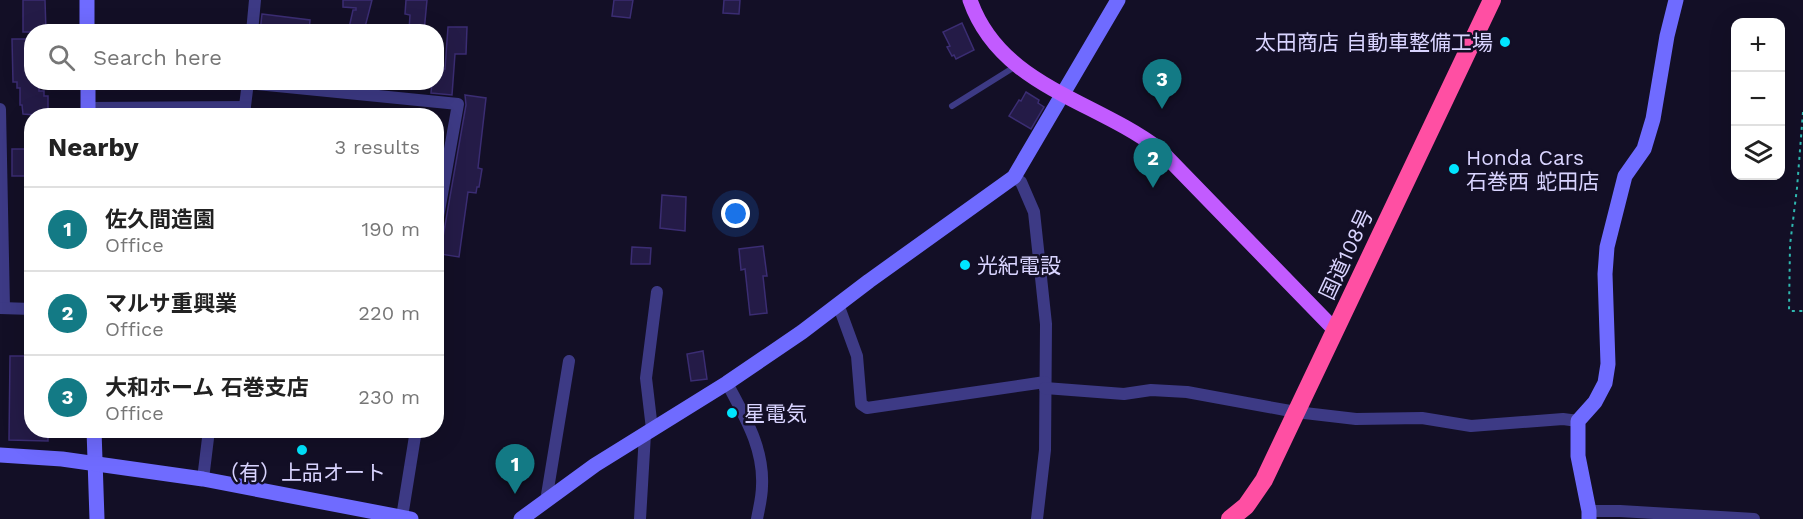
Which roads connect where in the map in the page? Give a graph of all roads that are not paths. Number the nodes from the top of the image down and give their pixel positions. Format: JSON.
{"nodes":[{"id":1,"x":87,"y":0,"type":"edge"},
{"id":2,"x":255,"y":0,"type":"edge"},
{"id":3,"x":970,"y":0,"type":"edge"},
{"id":4,"x":1118,"y":0,"type":"edge"},
{"id":5,"x":1492,"y":0,"type":"edge"},
{"id":6,"x":1676,"y":0,"type":"edge"},
{"id":7,"x":87,"y":24,"type":"edge"},
{"id":8,"x":253,"y":24,"type":"edge"},
{"id":9,"x":1017,"y":66,"type":"junction"},
{"id":10,"x":88,"y":90,"type":"edge"},
{"id":11,"x":247,"y":90,"type":"edge"},
{"id":12,"x":318,"y":90,"type":"edge"},
{"id":13,"x":1061,"y":93,"type":"junction"},
{"id":14,"x":952,"y":106,"type":"dead end"},
{"id":15,"x":88,"y":108,"type":"edge"},
{"id":16,"x":244,"y":108,"type":"edge"},
{"id":17,"x":0,"y":109,"type":"edge"},
{"id":18,"x":1014,"y":177,"type":"junction"},
{"id":19,"x":444,"y":183,"type":"edge"},
{"id":20,"x":657,"y":292,"type":"dead end"},
{"id":21,"x":838,"y":304,"type":"junction"},
{"id":22,"x":2,"y":308,"type":"edge"},
{"id":23,"x":24,"y":309,"type":"edge"},
{"id":24,"x":1335,"y":330,"type":"junction"},
{"id":25,"x":569,"y":361,"type":"dead end"},
{"id":26,"x":727,"y":383,"type":"junction"},
{"id":27,"x":1045,"y":385,"type":"junction"},
{"id":28,"x":1296,"y":412,"type":"junction"},
{"id":29,"x":1578,"y":421,"type":"junction"},
{"id":30,"x":649,"y":432,"type":"junction"},
{"id":31,"x":94,"y":438,"type":"edge"},
{"id":32,"x":208,"y":438,"type":"edge"},
{"id":33,"x":415,"y":438,"type":"edge"},
{"id":34,"x":0,"y":455,"type":"edge"},
{"id":35,"x":94,"y":463,"type":"junction"},
{"id":36,"x":203,"y":479,"type":"junction"},
{"id":37,"x":546,"y":501,"type":"junction"},
{"id":38,"x":1248,"y":513,"type":"edge"},
{"id":39,"x":1589,"y":515,"type":"edge"},
{"id":40,"x":406,"y":518,"type":"edge"},
{"id":41,"x":1712,"y":518,"type":"edge"},
{"id":42,"x":97,"y":519,"type":"edge"},
{"id":43,"x":521,"y":519,"type":"edge"},
{"id":44,"x":640,"y":519,"type":"edge"},
{"id":45,"x":757,"y":519,"type":"edge"},
{"id":46,"x":1037,"y":519,"type":"edge"},
{"id":47,"x":1230,"y":519,"type":"edge"},
{"id":48,"x":1754,"y":519,"type":"edge"}],
"edges":[{"from":1,"to":7,"type":"street"},
{"from":2,"to":8,"type":"street"},
{"from":3,"to":9,"type":"main road"},
{"from":4,"to":13,"type":"street"},
{"from":5,"to":24,"type":"highway","name":"国道108号"},
{"from":6,"to":29,"type":"street"},
{"from":9,"to":13,"type":"main road"},
{"from":9,"to":14,"type":"lane"},
{"from":10,"to":15,"type":"street"},
{"from":11,"to":16,"type":"street"},
{"from":12,"to":19,"type":"street"},
{"from":13,"to":18,"type":"street"},
{"from":13,"to":24,"type":"main road"},
{"from":17,"to":22,"type":"street"},
{"from":18,"to":21,"type":"street"},
{"from":18,"to":27,"type":"street"},
{"from":20,"to":30,"type":"street"},
{"from":21,"to":26,"type":"street"},
{"from":21,"to":27,"type":"street"},
{"from":22,"to":23,"type":"street"},
{"from":24,"to":28,"type":"highway","name":"国道108号"},
{"from":25,"to":37,"type":"street"},
{"from":26,"to":30,"type":"street"},
{"from":26,"to":45,"type":"street"},
{"from":27,"to":28,"type":"street"},
{"from":27,"to":46,"type":"street"},
{"from":28,"to":29,"type":"street"},
{"from":28,"to":38,"type":"highway","name":"国道108号"},
{"from":29,"to":39,"type":"street"},
{"from":30,"to":37,"type":"street"},
{"from":30,"to":44,"type":"street"},
{"from":31,"to":35,"type":"street"},
{"from":32,"to":36,"type":"street"},
{"from":33,"to":40,"type":"street"},
{"from":34,"to":35,"type":"street"},
{"from":35,"to":36,"type":"street"},
{"from":35,"to":42,"type":"street"},
{"from":36,"to":40,"type":"street"},
{"from":37,"to":43,"type":"street"},
{"from":38,"to":47,"type":"highway","name":"国道108号"},
{"from":39,"to":41,"type":"street"},
{"from":41,"to":48,"type":"street"}]}
